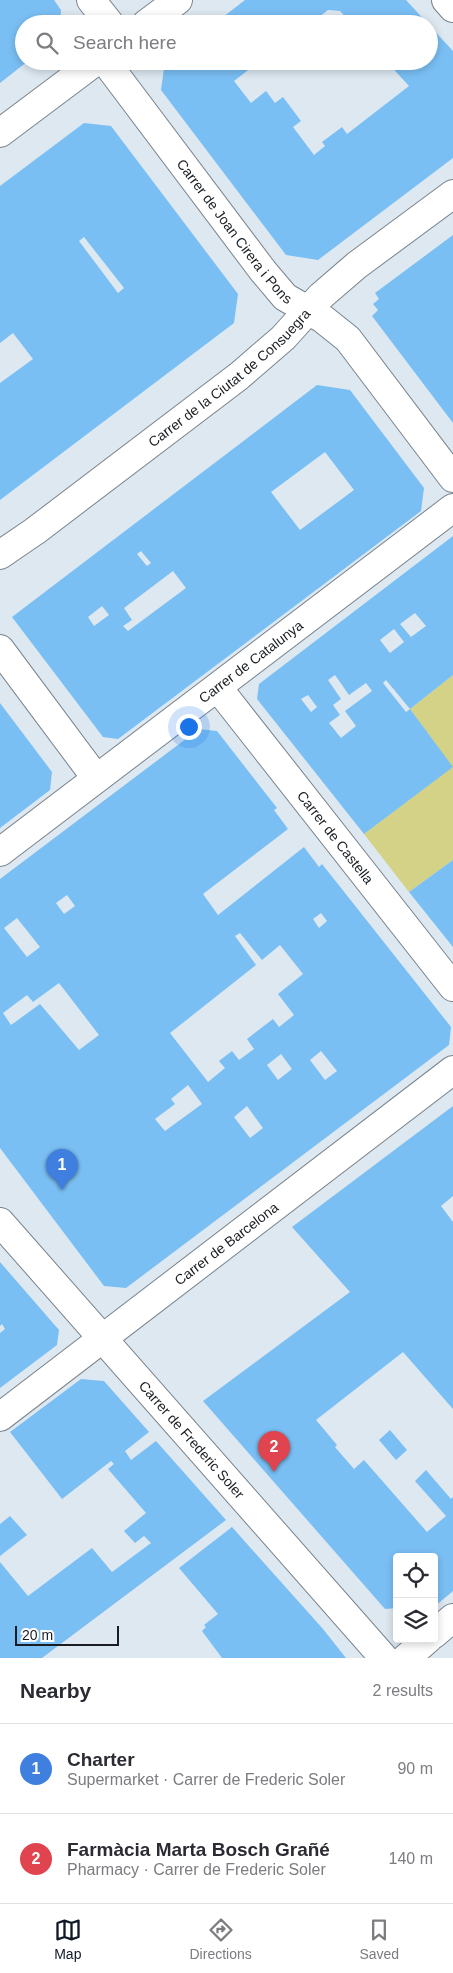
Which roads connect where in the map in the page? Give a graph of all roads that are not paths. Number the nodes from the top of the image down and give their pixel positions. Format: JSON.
{"nodes":[{"id":1,"x":91,"y":0,"type":"edge"},
{"id":2,"x":178,"y":0,"type":"edge"},
{"id":3,"x":446,"y":0,"type":"edge"},
{"id":4,"x":453,"y":8,"type":"edge"},
{"id":5,"x":103,"y":15,"type":"edge"},
{"id":6,"x":158,"y":15,"type":"edge"},
{"id":7,"x":84,"y":70,"type":"edge"},
{"id":8,"x":112,"y":70,"type":"edge"},
{"id":9,"x":0,"y":133,"type":"edge"},
{"id":10,"x":453,"y":194,"type":"edge"},
{"id":11,"x":307,"y":312,"type":"junction"},
{"id":12,"x":453,"y":478,"type":"edge"},
{"id":13,"x":453,"y":508,"type":"edge"},
{"id":14,"x":0,"y":555,"type":"edge"},
{"id":15,"x":0,"y":649,"type":"edge"},
{"id":16,"x":218,"y":688,"type":"junction"},
{"id":17,"x":96,"y":778,"type":"junction"},
{"id":18,"x":0,"y":852,"type":"edge"},
{"id":19,"x":453,"y":987,"type":"edge"},
{"id":20,"x":453,"y":1070,"type":"edge"},
{"id":21,"x":0,"y":1222,"type":"edge"},
{"id":22,"x":103,"y":1340,"type":"junction"},
{"id":23,"x":0,"y":1417,"type":"edge"},
{"id":24,"x":453,"y":1618,"type":"edge"},
{"id":25,"x":438,"y":1631,"type":"edge"},
{"id":26,"x":423,"y":1643,"type":"edge"},
{"id":27,"x":384,"y":1658,"type":"edge"},
{"id":28,"x":406,"y":1658,"type":"edge"}],
"edges":[{"from":1,"to":5,"type":"street"},
{"from":2,"to":6,"type":"street"},
{"from":3,"to":4,"type":"street"},
{"from":7,"to":9,"type":"street"},
{"from":8,"to":11,"type":"street","name":"Carrer de Joan Cirera i Pons"},
{"from":10,"to":11,"type":"street","name":"Carrer de la Ciutat de Consuegra"},
{"from":11,"to":12,"type":"street","name":"Carrer de Joan Cirera i Pons"},
{"from":11,"to":14,"type":"street","name":"Carrer de la Ciutat de Consuegra"},
{"from":13,"to":16,"type":"street","name":"Carrer de Catalunya"},
{"from":15,"to":17,"type":"street"},
{"from":16,"to":17,"type":"street","name":"Carrer de Catalunya"},
{"from":16,"to":19,"type":"street","name":"Carrer de Castella"},
{"from":17,"to":18,"type":"street","name":"Carrer de Catalunya"},
{"from":20,"to":22,"type":"street","name":"Carrer de Barcelona"},
{"from":21,"to":22,"type":"street","name":"Carrer de Frederic Soler"},
{"from":22,"to":23,"type":"street","name":"Carrer de Barcelona"},
{"from":22,"to":27,"type":"street","name":"Carrer de Frederic Soler"},
{"from":24,"to":25,"type":"street"},
{"from":26,"to":28,"type":"street"}]}
